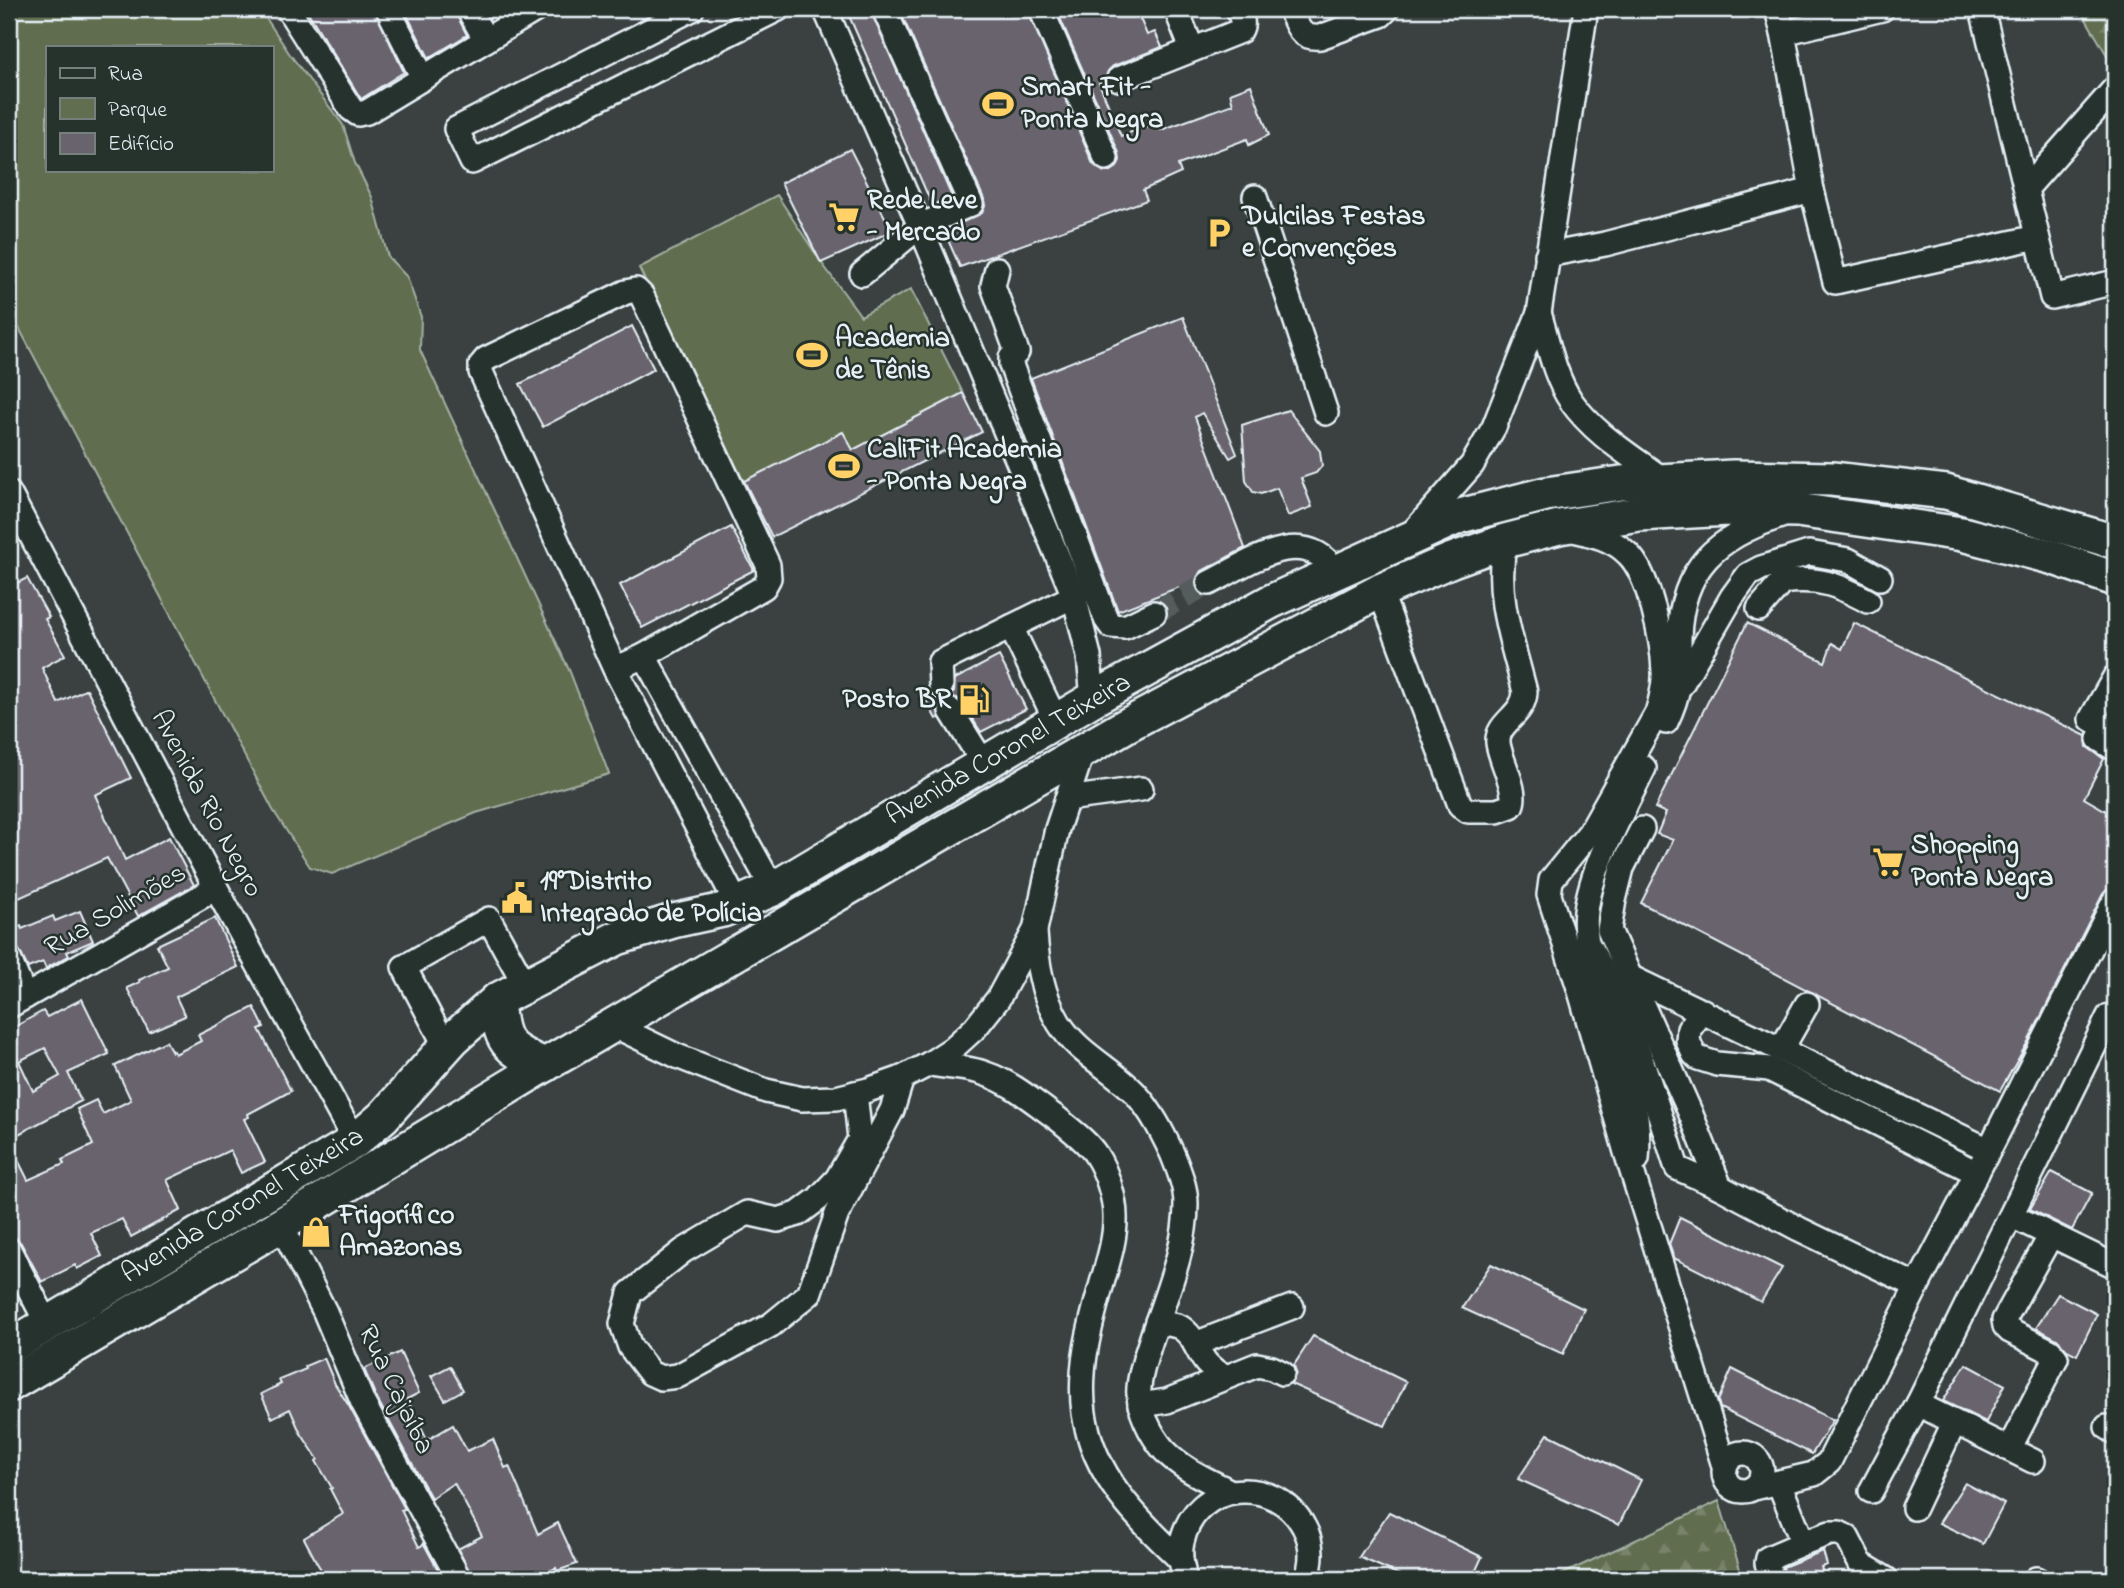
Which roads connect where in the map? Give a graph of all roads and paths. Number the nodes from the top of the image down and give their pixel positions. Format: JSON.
{"nodes":[{"id":1,"x":288,"y":9,"type":"edge"},
{"id":2,"x":388,"y":9,"type":"edge"},
{"id":3,"x":468,"y":9,"type":"edge"},
{"id":4,"x":537,"y":9,"type":"edge"},
{"id":5,"x":692,"y":9,"type":"edge"},
{"id":6,"x":778,"y":9,"type":"edge"},
{"id":7,"x":825,"y":9,"type":"edge"},
{"id":8,"x":884,"y":9,"type":"edge"},
{"id":9,"x":1041,"y":9,"type":"edge"},
{"id":10,"x":1176,"y":9,"type":"edge"},
{"id":11,"x":1238,"y":9,"type":"edge"},
{"id":12,"x":1290,"y":9,"type":"edge"},
{"id":13,"x":1387,"y":9,"type":"edge"},
{"id":14,"x":1586,"y":9,"type":"edge"},
{"id":15,"x":1777,"y":9,"type":"edge"},
{"id":16,"x":1882,"y":9,"type":"edge"},
{"id":17,"x":1982,"y":9,"type":"edge"},
{"id":18,"x":1783,"y":33,"type":"junction"},
{"id":19,"x":486,"y":40,"type":"junction"},
{"id":20,"x":1192,"y":49,"type":"junction"},
{"id":21,"x":423,"y":78,"type":"junction"},
{"id":22,"x":1119,"y":79,"type":"dead end"},
{"id":23,"x":2115,"y":88,"type":"edge"},
{"id":24,"x":1106,"y":158,"type":"dead end"},
{"id":25,"x":2026,"y":189,"type":"junction"},
{"id":26,"x":1812,"y":190,"type":"junction"},
{"id":27,"x":1255,"y":197,"type":"dead end"},
{"id":28,"x":920,"y":226,"type":"junction"},
{"id":29,"x":2038,"y":237,"type":"junction"},
{"id":30,"x":1547,"y":255,"type":"junction"},
{"id":31,"x":997,"y":269,"type":"dead end"},
{"id":32,"x":862,"y":274,"type":"dead end"},
{"id":33,"x":2115,"y":282,"type":"edge"},
{"id":34,"x":1539,"y":313,"type":"junction"},
{"id":35,"x":1326,"y":412,"type":"dead end"},
{"id":36,"x":1662,"y":479,"type":"junction"},
{"id":37,"x":9,"y":493,"type":"edge"},
{"id":38,"x":1797,"y":510,"type":"junction"},
{"id":39,"x":1559,"y":527,"type":"junction"},
{"id":40,"x":1406,"y":539,"type":"junction"},
{"id":41,"x":1505,"y":541,"type":"junction"},
{"id":42,"x":2115,"y":542,"type":"edge"},
{"id":43,"x":1336,"y":571,"type":"junction"},
{"id":44,"x":1880,"y":578,"type":"dead end"},
{"id":45,"x":2115,"y":579,"type":"edge"},
{"id":46,"x":1209,"y":583,"type":"tunnel mouth"},
{"id":47,"x":1380,"y":591,"type":"junction"},
{"id":48,"x":1074,"y":596,"type":"junction"},
{"id":49,"x":1868,"y":601,"type":"dead end"},
{"id":50,"x":1759,"y":609,"type":"dead end"},
{"id":51,"x":1154,"y":613,"type":"tunnel mouth"},
{"id":52,"x":1011,"y":627,"type":"junction"},
{"id":53,"x":643,"y":656,"type":"junction"},
{"id":54,"x":615,"y":669,"type":"junction"},
{"id":55,"x":2115,"y":677,"type":"edge"},
{"id":56,"x":941,"y":686,"type":"dead end"},
{"id":57,"x":1680,"y":688,"type":"junction"},
{"id":58,"x":1093,"y":699,"type":"junction"},
{"id":59,"x":951,"y":711,"type":"dead end"},
{"id":60,"x":1056,"y":722,"type":"junction"},
{"id":61,"x":2115,"y":749,"type":"edge"},
{"id":62,"x":1083,"y":750,"type":"junction"},
{"id":63,"x":984,"y":764,"type":"junction"},
{"id":64,"x":1141,"y":789,"type":"dead end"},
{"id":65,"x":1067,"y":799,"type":"junction"},
{"id":66,"x":1642,"y":829,"type":"dead end"},
{"id":67,"x":1567,"y":861,"type":"junction"},
{"id":68,"x":1595,"y":876,"type":"junction"},
{"id":69,"x":216,"y":888,"type":"junction"},
{"id":70,"x":773,"y":889,"type":"junction"},
{"id":71,"x":2115,"y":900,"type":"edge"},
{"id":72,"x":737,"y":904,"type":"junction"},
{"id":73,"x":1586,"y":912,"type":"junction"},
{"id":74,"x":1555,"y":914,"type":"junction"},
{"id":75,"x":1035,"y":930,"type":"junction"},
{"id":76,"x":1587,"y":943,"type":"junction"},
{"id":77,"x":9,"y":959,"type":"edge"},
{"id":78,"x":1630,"y":976,"type":"junction"},
{"id":79,"x":511,"y":992,"type":"junction"},
{"id":80,"x":17,"y":1002,"type":"edge"},
{"id":81,"x":1807,"y":1004,"type":"dead end"},
{"id":82,"x":1703,"y":1011,"type":"junction"},
{"id":83,"x":2109,"y":1016,"type":"dead end"},
{"id":84,"x":612,"y":1025,"type":"junction"},
{"id":85,"x":446,"y":1047,"type":"junction"},
{"id":86,"x":1782,"y":1048,"type":"junction"},
{"id":87,"x":929,"y":1064,"type":"junction"},
{"id":88,"x":544,"y":1065,"type":"junction"},
{"id":89,"x":902,"y":1078,"type":"junction"},
{"id":90,"x":855,"y":1093,"type":"junction"},
{"id":91,"x":1690,"y":1112,"type":"junction"},
{"id":92,"x":1666,"y":1134,"type":"junction"},
{"id":93,"x":355,"y":1142,"type":"junction"},
{"id":94,"x":1989,"y":1150,"type":"junction"},
{"id":95,"x":1977,"y":1173,"type":"junction"},
{"id":96,"x":1635,"y":1176,"type":"junction"},
{"id":97,"x":1720,"y":1187,"type":"junction"},
{"id":98,"x":2012,"y":1216,"type":"junction"},
{"id":99,"x":281,"y":1225,"type":"junction"},
{"id":100,"x":2051,"y":1235,"type":"junction"},
{"id":101,"x":9,"y":1251,"type":"edge"},
{"id":102,"x":2115,"y":1266,"type":"edge"},
{"id":103,"x":1917,"y":1286,"type":"junction"},
{"id":104,"x":1292,"y":1307,"type":"dead end"},
{"id":105,"x":1157,"y":1322,"type":"junction"},
{"id":106,"x":48,"y":1325,"type":"junction"},
{"id":107,"x":1195,"y":1344,"type":"junction"},
{"id":108,"x":9,"y":1347,"type":"edge"},
{"id":109,"x":1282,"y":1373,"type":"dead end"},
{"id":110,"x":1226,"y":1376,"type":"junction"},
{"id":111,"x":9,"y":1385,"type":"edge"},
{"id":112,"x":1918,"y":1404,"type":"junction"},
{"id":113,"x":1140,"y":1405,"type":"junction"},
{"id":114,"x":1711,"y":1422,"type":"junction"},
{"id":115,"x":1954,"y":1423,"type":"junction"},
{"id":116,"x":2009,"y":1449,"type":"junction"},
{"id":117,"x":1754,"y":1459,"type":"junction"},
{"id":118,"x":2033,"y":1461,"type":"dead end"},
{"id":119,"x":1725,"y":1469,"type":"junction"},
{"id":120,"x":1814,"y":1474,"type":"junction"},
{"id":121,"x":1779,"y":1483,"type":"junction"},
{"id":122,"x":1753,"y":1488,"type":"junction"},
{"id":123,"x":1871,"y":1491,"type":"dead end"},
{"id":124,"x":1231,"y":1492,"type":"junction"},
{"id":125,"x":1914,"y":1508,"type":"dead end"},
{"id":126,"x":1803,"y":1543,"type":"junction"},
{"id":127,"x":1183,"y":1570,"type":"edge"},
{"id":128,"x":459,"y":1579,"type":"edge"},
{"id":129,"x":1306,"y":1579,"type":"edge"},
{"id":130,"x":1772,"y":1579,"type":"edge"},
{"id":131,"x":1886,"y":1579,"type":"edge"}],
"edges":[{"from":1,"to":21,"type":"street"},
{"from":2,"to":21,"type":"street"},
{"from":3,"to":19,"type":"street"},
{"from":4,"to":19,"type":"street"},
{"from":5,"to":6,"type":"street"},
{"from":7,"to":28,"type":"street"},
{"from":8,"to":28,"type":"street"},
{"from":9,"to":24,"type":"street"},
{"from":10,"to":20,"type":"street"},
{"from":11,"to":20,"type":"street"},
{"from":12,"to":13,"type":"street"},
{"from":14,"to":30,"type":"street"},
{"from":15,"to":18,"type":"street"},
{"from":16,"to":18,"type":"street"},
{"from":17,"to":25,"type":"street"},
{"from":18,"to":26,"type":"street"},
{"from":19,"to":21,"type":"street"},
{"from":20,"to":22,"type":"street"},
{"from":23,"to":25,"type":"street"},
{"from":25,"to":29,"type":"street"},
{"from":26,"to":29,"type":"street"},
{"from":26,"to":30,"type":"street"},
{"from":27,"to":35,"type":"street"},
{"from":28,"to":32,"type":"street"},
{"from":28,"to":48,"type":"street"},
{"from":29,"to":33,"type":"street"},
{"from":30,"to":34,"type":"street"},
{"from":31,"to":51,"type":"street"},
{"from":34,"to":36,"type":"street"},
{"from":34,"to":40,"type":"street"},
{"from":36,"to":40,"type":"highway","name":"Avenida Coronel Teixeira"},
{"from":36,"to":42,"type":"highway","name":"Avenida Coronel Teixeira"},
{"from":37,"to":69,"type":"street","name":"Avenida Rio Negro"},
{"from":38,"to":39,"type":"highway","name":"Avenida Coronel Teixeira"},
{"from":38,"to":45,"type":"highway","name":"Avenida Coronel Teixeira"},
{"from":38,"to":57,"type":"street"},
{"from":39,"to":41,"type":"highway","name":"Avenida Coronel Teixeira"},
{"from":39,"to":67,"type":"street"},
{"from":40,"to":43,"type":"highway","name":"Avenida Coronel Teixeira"},
{"from":41,"to":47,"type":"highway","name":"Avenida Coronel Teixeira"},
{"from":41,"to":47,"type":"street"},
{"from":43,"to":46,"type":"street"},
{"from":43,"to":58,"type":"highway","name":"Avenida Coronel Teixeira"},
{"from":44,"to":57,"type":"street"},
{"from":47,"to":62,"type":"highway","name":"Avenida Coronel Teixeira"},
{"from":48,"to":52,"type":"street"},
{"from":48,"to":58,"type":"street"},
{"from":49,"to":50,"type":"street"},
{"from":52,"to":56,"type":"street"},
{"from":52,"to":60,"type":"street"},
{"from":53,"to":54,"type":"street"},
{"from":53,"to":54,"type":"street"},
{"from":53,"to":70,"type":"street"},
{"from":54,"to":72,"type":"street"},
{"from":55,"to":61,"type":"street"},
{"from":57,"to":68,"type":"street"},
{"from":58,"to":60,"type":"highway","name":"Avenida Coronel Teixeira"},
{"from":59,"to":63,"type":"street"},
{"from":60,"to":63,"type":"highway","name":"Avenida Coronel Teixeira"},
{"from":62,"to":65,"type":"street"},
{"from":62,"to":84,"type":"highway","name":"Avenida Coronel Teixeira"},
{"from":63,"to":70,"type":"highway","name":"Avenida Coronel Teixeira"},
{"from":64,"to":65,"type":"street"},
{"from":65,"to":75,"type":"street"},
{"from":66,"to":78,"type":"street"},
{"from":67,"to":68,"type":"street"},
{"from":67,"to":74,"type":"street"},
{"from":68,"to":73,"type":"street"},
{"from":69,"to":80,"type":"street","name":"Rua Solimões"},
{"from":69,"to":93,"type":"street","name":"Avenida Rio Negro"},
{"from":70,"to":72,"type":"highway","name":"Avenida Coronel Teixeira"},
{"from":71,"to":94,"type":"street"},
{"from":72,"to":79,"type":"highway","name":"Avenida Coronel Teixeira"},
{"from":73,"to":74,"type":"street"},
{"from":73,"to":76,"type":"street"},
{"from":74,"to":96,"type":"street"},
{"from":75,"to":87,"type":"street"},
{"from":75,"to":105,"type":"street"},
{"from":76,"to":92,"type":"street"},
{"from":76,"to":96,"type":"street"},
{"from":77,"to":80,"type":"street"},
{"from":78,"to":82,"type":"street"},
{"from":78,"to":91,"type":"street"},
{"from":79,"to":85,"type":"highway","name":"Avenida Coronel Teixeira"},
{"from":79,"to":85,"type":"street"},
{"from":79,"to":88,"type":"highway"},
{"from":81,"to":86,"type":"street"},
{"from":82,"to":86,"type":"street"},
{"from":82,"to":95,"type":"street"},
{"from":83,"to":98,"type":"street"},
{"from":84,"to":88,"type":"highway","name":"Avenida Coronel Teixeira"},
{"from":84,"to":90,"type":"street"},
{"from":85,"to":93,"type":"highway","name":"Avenida Coronel Teixeira"},
{"from":86,"to":94,"type":"street"},
{"from":87,"to":89,"type":"street"},
{"from":87,"to":127,"type":"street"},
{"from":88,"to":99,"type":"highway","name":"Avenida Coronel Teixeira"},
{"from":89,"to":90,"type":"street"},
{"from":89,"to":90,"type":"street"},
{"from":91,"to":92,"type":"street"},
{"from":91,"to":97,"type":"street"},
{"from":92,"to":97,"type":"street"},
{"from":93,"to":106,"type":"highway","name":"Avenida Coronel Teixeira"},
{"from":94,"to":95,"type":"street"},
{"from":95,"to":103,"type":"street"},
{"from":96,"to":114,"type":"street"},
{"from":97,"to":103,"type":"street"},
{"from":98,"to":100,"type":"street"},
{"from":98,"to":112,"type":"street"},
{"from":99,"to":111,"type":"highway","name":"Avenida Coronel Teixeira"},
{"from":99,"to":128,"type":"street","name":"Rua Cajaíba"},
{"from":100,"to":102,"type":"street"},
{"from":100,"to":116,"type":"street"},
{"from":101,"to":106,"type":"street"},
{"from":103,"to":120,"type":"street"},
{"from":104,"to":107,"type":"street"},
{"from":105,"to":107,"type":"street"},
{"from":105,"to":113,"type":"street"},
{"from":106,"to":108,"type":"highway","name":"Avenida Coronel Teixeira"},
{"from":107,"to":110,"type":"street"},
{"from":109,"to":110,"type":"street"},
{"from":110,"to":113,"type":"street"},
{"from":112,"to":115,"type":"street"},
{"from":112,"to":123,"type":"street"},
{"from":113,"to":124,"type":"street"},
{"from":114,"to":117,"type":"street"},
{"from":114,"to":119,"type":"street"},
{"from":115,"to":116,"type":"street"},
{"from":115,"to":125,"type":"street"},
{"from":116,"to":118,"type":"street"},
{"from":117,"to":119,"type":"street"},
{"from":117,"to":120,"type":"street"},
{"from":117,"to":122,"type":"street"},
{"from":119,"to":122,"type":"street"},
{"from":120,"to":121,"type":"street"},
{"from":121,"to":122,"type":"street"},
{"from":121,"to":126,"type":"street"},
{"from":124,"to":127,"type":"street"},
{"from":124,"to":129,"type":"street"},
{"from":126,"to":130,"type":"street"},
{"from":126,"to":131,"type":"street"}]}
